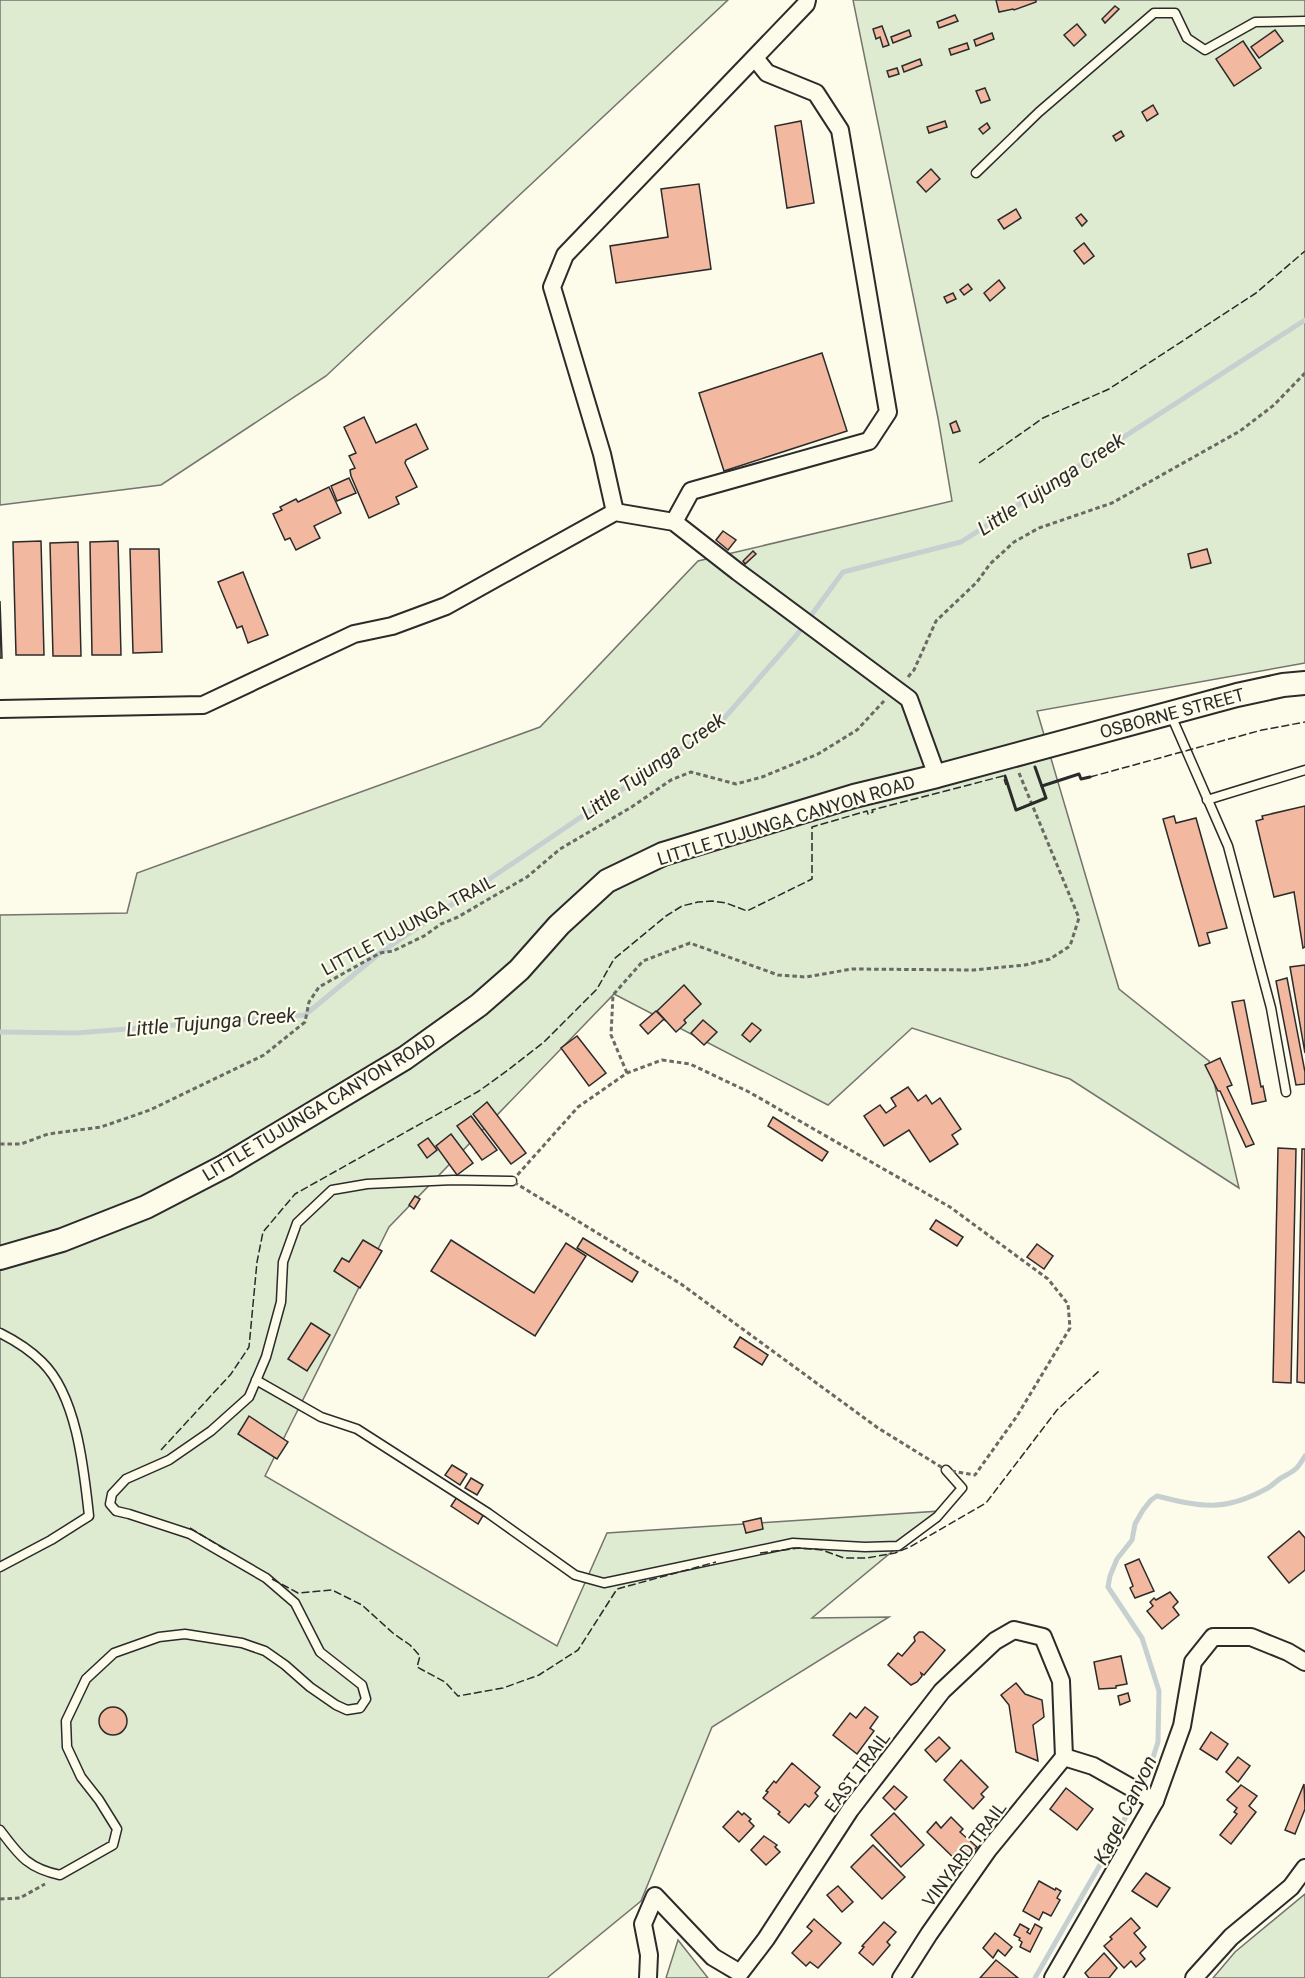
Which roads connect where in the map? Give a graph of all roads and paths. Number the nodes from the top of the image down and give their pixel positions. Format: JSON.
{"nodes":[{"id":1,"x":807,"y":0,"type":"edge"},
{"id":2,"x":1305,"y":21,"type":"edge"},
{"id":3,"x":755,"y":57,"type":"junction"},
{"id":4,"x":976,"y":173,"type":"dead end"},
{"id":5,"x":1305,"y":373,"type":"edge"},
{"id":6,"x":615,"y":512,"type":"junction"},
{"id":7,"x":674,"y":522,"type":"junction"},
{"id":8,"x":1305,"y":683,"type":"edge"},
{"id":9,"x":897,"y":691,"type":"junction"},
{"id":10,"x":0,"y":709,"type":"edge"},
{"id":11,"x":1170,"y":713,"type":"junction"},
{"id":12,"x":1040,"y":747,"type":"joint"},
{"id":13,"x":1011,"y":755,"type":"junction"},
{"id":14,"x":1305,"y":770,"type":"edge"},
{"id":15,"x":937,"y":776,"type":"junction"},
{"id":16,"x":1207,"y":800,"type":"junction"},
{"id":17,"x":627,"y":1073,"type":"junction"},
{"id":18,"x":1286,"y":1092,"type":"dead end"},
{"id":19,"x":0,"y":1144,"type":"edge"},
{"id":20,"x":512,"y":1181,"type":"junction"},
{"id":21,"x":0,"y":1258,"type":"edge"},
{"id":22,"x":0,"y":1333,"type":"edge"},
{"id":23,"x":256,"y":1380,"type":"junction"},
{"id":24,"x":946,"y":1470,"type":"junction"},
{"id":25,"x":0,"y":1567,"type":"edge"},
{"id":26,"x":1305,"y":1662,"type":"edge"},
{"id":27,"x":1064,"y":1757,"type":"junction"},
{"id":28,"x":1152,"y":1799,"type":"junction"},
{"id":29,"x":0,"y":1830,"type":"edge"},
{"id":30,"x":1305,"y":1868,"type":"edge"},
{"id":31,"x":60,"y":1875,"type":"junction"},
{"id":32,"x":0,"y":1899,"type":"edge"},
{"id":33,"x":648,"y":1978,"type":"edge"},
{"id":34,"x":901,"y":1978,"type":"edge"},
{"id":35,"x":1053,"y":1978,"type":"edge"},
{"id":36,"x":1194,"y":1978,"type":"edge"}],
"edges":[{"from":1,"to":3,"type":"street"},
{"from":2,"to":4,"type":"lane"},
{"from":3,"to":6,"type":"street"},
{"from":3,"to":7,"type":"street"},
{"from":5,"to":9,"type":"path","name":"LITTLE TUJUNGA TRAIL"},
{"from":6,"to":7,"type":"street"},
{"from":6,"to":10,"type":"street"},
{"from":7,"to":9,"type":"street"},
{"from":8,"to":11,"type":"main road","name":"OSBORNE STREET"},
{"from":9,"to":15,"type":"street"},
{"from":9,"to":19,"type":"path","name":"LITTLE TUJUNGA TRAIL"},
{"from":11,"to":12,"type":"main road","name":"OSBORNE STREET"},
{"from":11,"to":16,"type":"lane"},
{"from":12,"to":13,"type":"main road","name":"LITTLE TUJUNGA CANYON ROAD"},
{"from":13,"to":15,"type":"main road","name":"LITTLE TUJUNGA CANYON ROAD"},
{"from":13,"to":17,"type":"path"},
{"from":14,"to":16,"type":"lane"},
{"from":15,"to":21,"type":"main road","name":"LITTLE TUJUNGA CANYON ROAD"},
{"from":16,"to":18,"type":"lane"},
{"from":17,"to":20,"type":"path"},
{"from":17,"to":24,"type":"path"},
{"from":20,"to":23,"type":"lane"},
{"from":20,"to":24,"type":"path"},
{"from":22,"to":25,"type":"lane"},
{"from":23,"to":24,"type":"lane"},
{"from":23,"to":31,"type":"lane"},
{"from":26,"to":28,"type":"street"},
{"from":27,"to":28,"type":"street"},
{"from":27,"to":33,"type":"street","name":"EAST TRAIL"},
{"from":27,"to":34,"type":"street","name":"VINYARD TRAIL"},
{"from":28,"to":35,"type":"street"},
{"from":29,"to":31,"type":"lane"},
{"from":30,"to":36,"type":"street"},
{"from":31,"to":32,"type":"path"}]}
